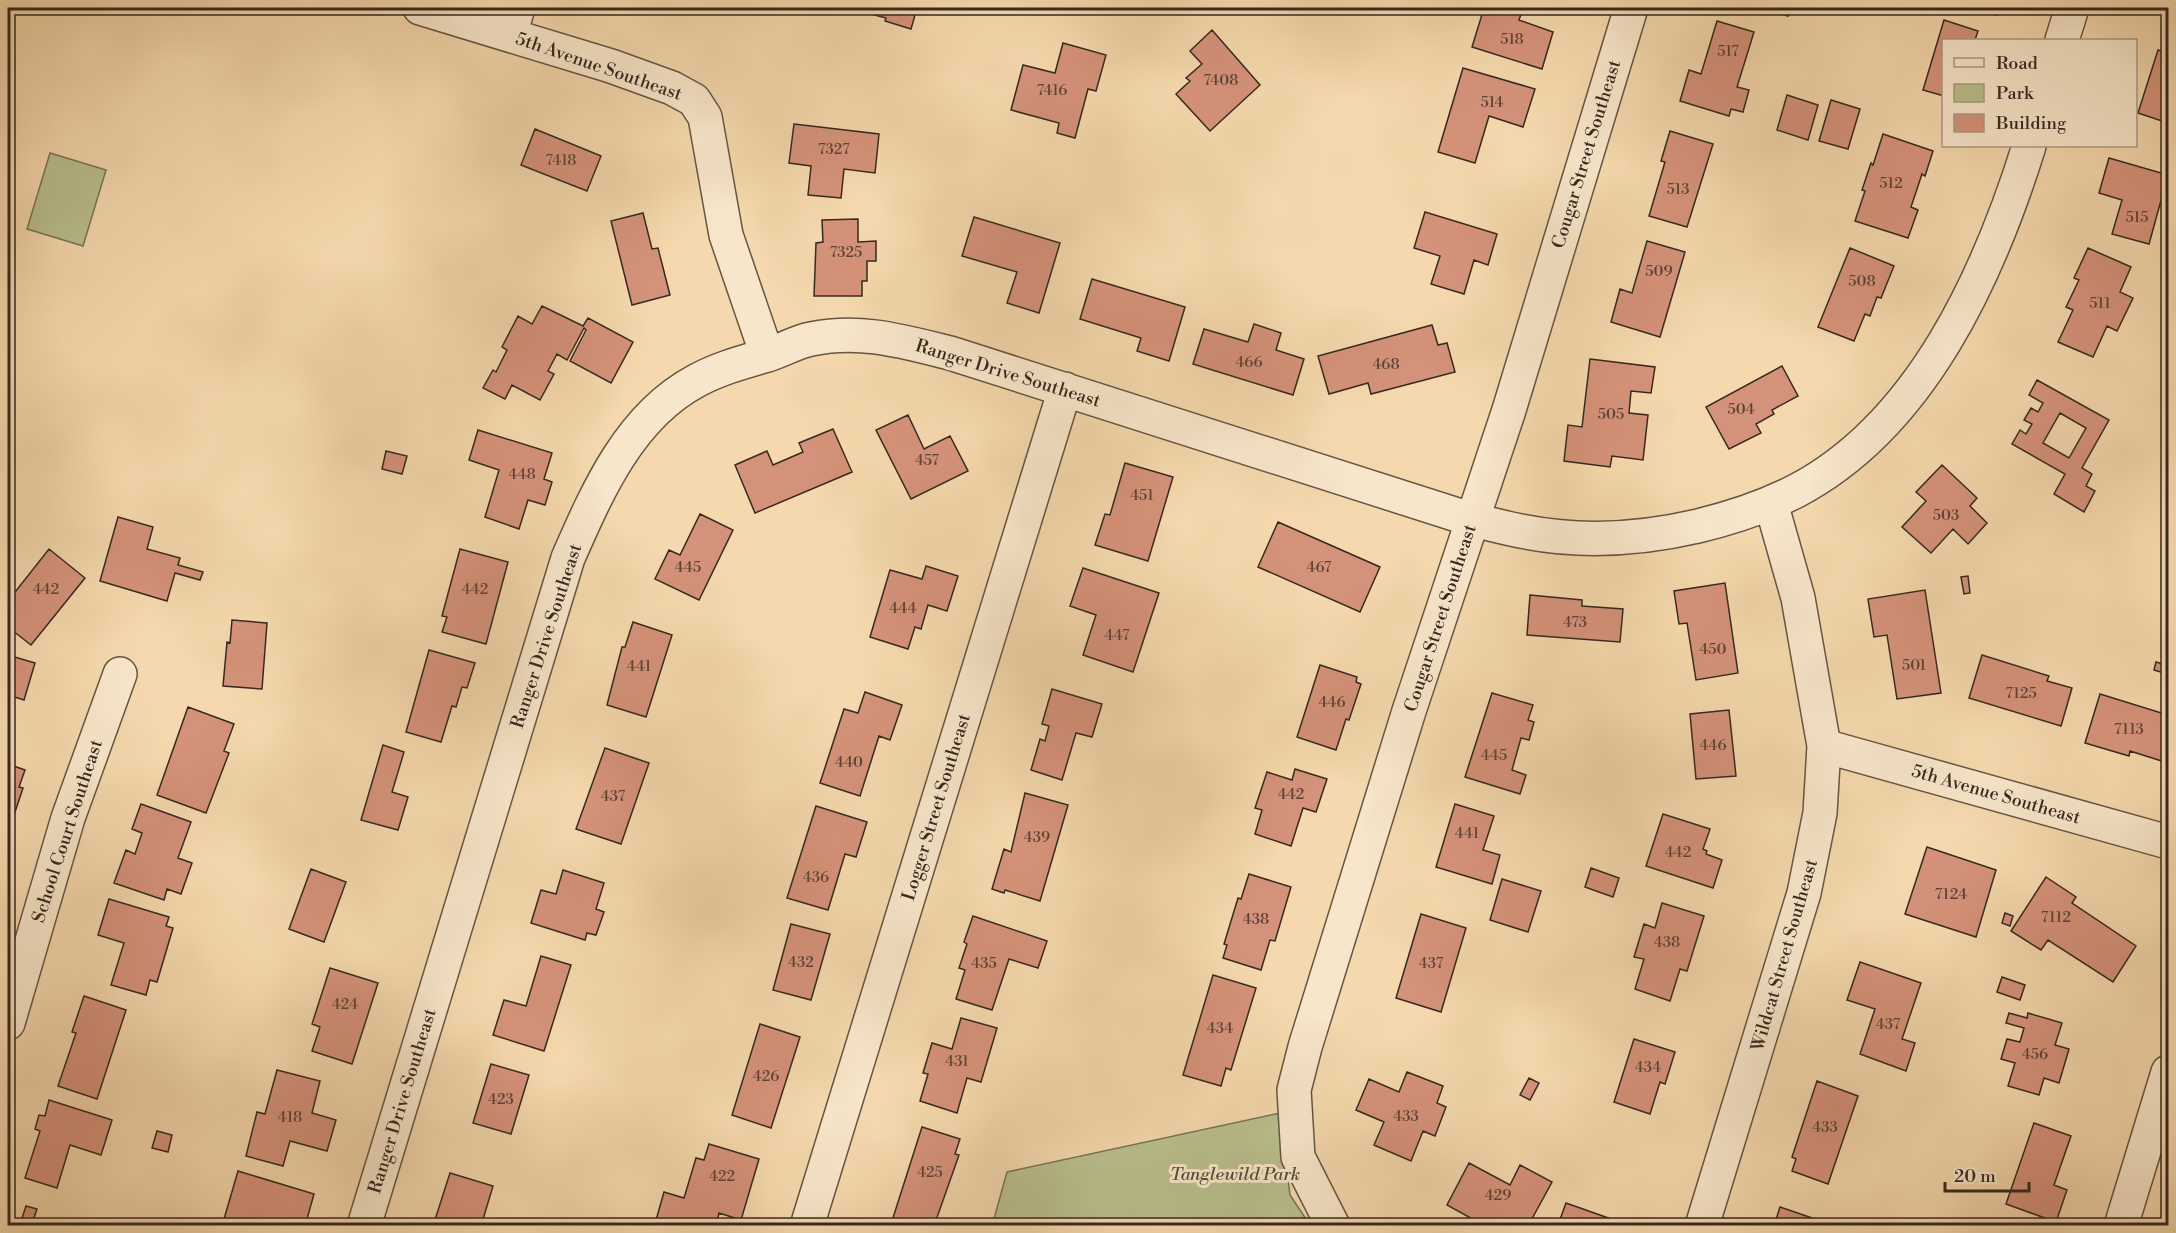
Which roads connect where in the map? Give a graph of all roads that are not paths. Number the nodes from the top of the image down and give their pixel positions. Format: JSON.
{"nodes":[{"id":1,"x":420,"y":8,"type":"edge"},
{"id":2,"x":1631,"y":8,"type":"edge"},
{"id":3,"x":2072,"y":8,"type":"edge"},
{"id":4,"x":514,"y":21,"type":"edge"},
{"id":5,"x":2062,"y":39,"type":"edge"},
{"id":6,"x":2029,"y":147,"type":"edge"},
{"id":7,"x":767,"y":356,"type":"junction"},
{"id":8,"x":1065,"y":389,"type":"junction"},
{"id":9,"x":1771,"y":503,"type":"junction"},
{"id":10,"x":1473,"y":520,"type":"junction"},
{"id":11,"x":120,"y":674,"type":"dead end"},
{"id":12,"x":1824,"y":746,"type":"junction"},
{"id":13,"x":2169,"y":842,"type":"edge"},
{"id":14,"x":8,"y":1023,"type":"edge"},
{"id":15,"x":2169,"y":1072,"type":"edge"},
{"id":16,"x":364,"y":1226,"type":"edge"},
{"id":17,"x":807,"y":1226,"type":"edge"},
{"id":18,"x":1333,"y":1226,"type":"edge"},
{"id":19,"x":1702,"y":1226,"type":"edge"},
{"id":20,"x":2121,"y":1226,"type":"edge"}],
"edges":[{"from":1,"to":4,"type":"street","name":"5th Avenue Southeast"},
{"from":2,"to":10,"type":"street","name":"Cougar Street Southeast"},
{"from":3,"to":5,"type":"street"},
{"from":4,"to":7,"type":"street","name":"5th Avenue Southeast"},
{"from":6,"to":9,"type":"street","name":"Ranger Drive Southeast"},
{"from":7,"to":8,"type":"street","name":"Ranger Drive Southeast"},
{"from":7,"to":16,"type":"street","name":"Ranger Drive Southeast"},
{"from":8,"to":10,"type":"street","name":"Ranger Drive Southeast"},
{"from":8,"to":17,"type":"street","name":"Logger Street Southeast"},
{"from":9,"to":10,"type":"street","name":"Ranger Drive Southeast"},
{"from":9,"to":12,"type":"street","name":"Wildcat Street Southeast"},
{"from":10,"to":18,"type":"street","name":"Cougar Street Southeast"},
{"from":11,"to":14,"type":"street","name":"School Court Southeast"},
{"from":12,"to":13,"type":"street","name":"5th Avenue Southeast"},
{"from":12,"to":19,"type":"street","name":"Wildcat Street Southeast"},
{"from":15,"to":20,"type":"street"}]}
